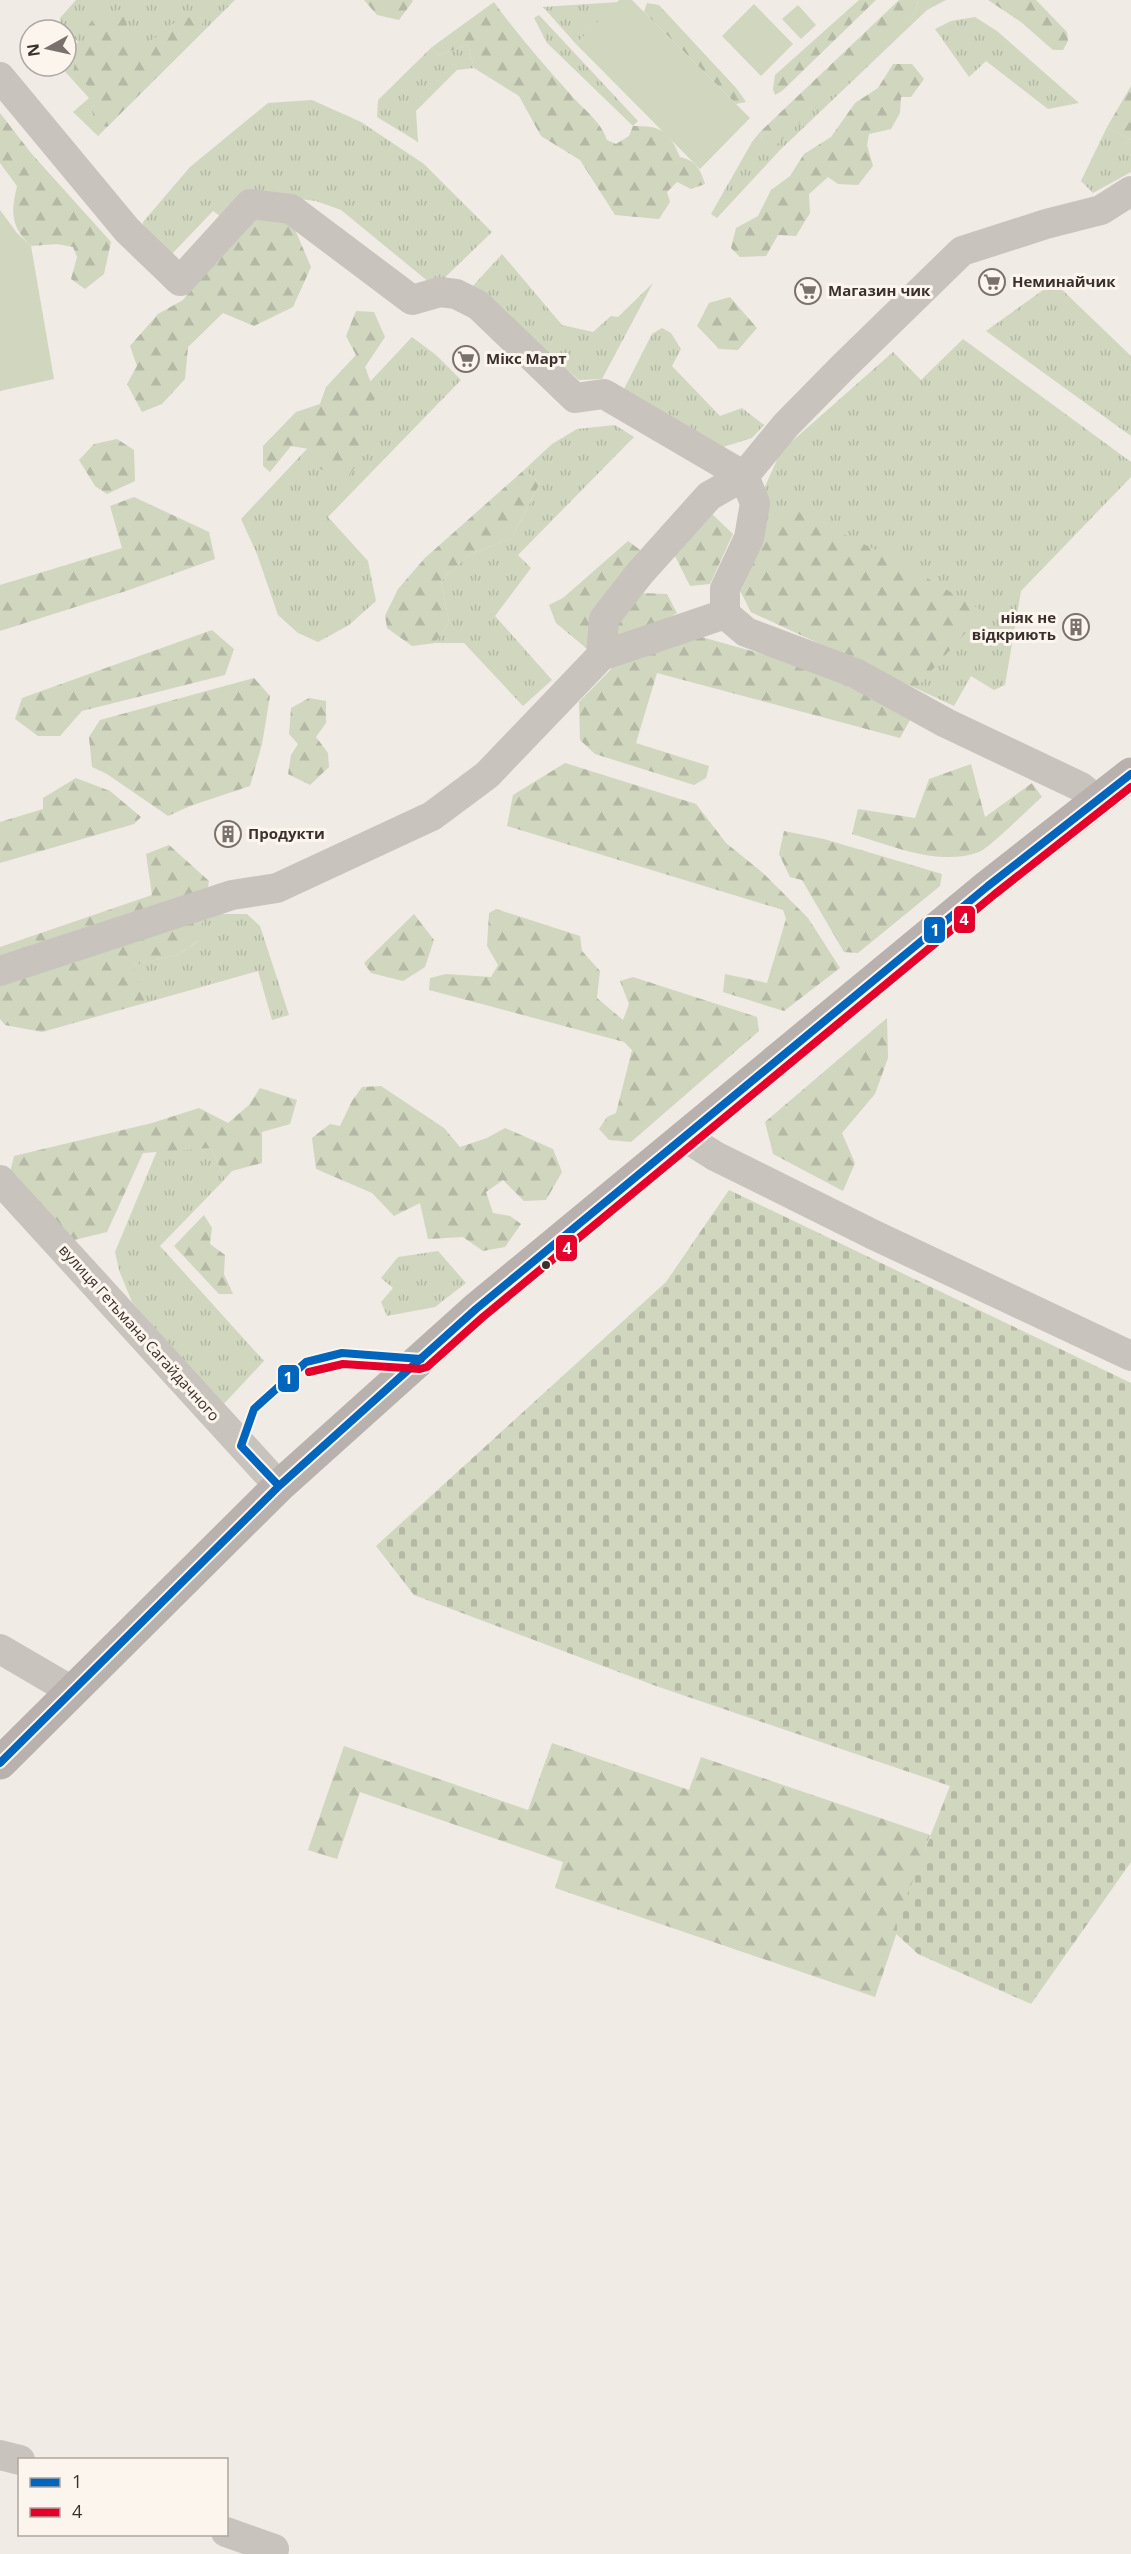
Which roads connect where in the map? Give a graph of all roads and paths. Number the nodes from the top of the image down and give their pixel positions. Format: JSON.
{"nodes":[{"id":1,"x":0,"y":77,"type":"edge"},
{"id":2,"x":1131,"y":191,"type":"edge"},
{"id":3,"x":744,"y":476,"type":"junction"},
{"id":4,"x":725,"y":614,"type":"junction"},
{"id":5,"x":601,"y":656,"type":"junction"},
{"id":6,"x":1131,"y":774,"type":"edge"},
{"id":7,"x":1098,"y":801,"type":"junction"},
{"id":8,"x":0,"y":971,"type":"edge"},
{"id":9,"x":685,"y":1137,"type":"junction"},
{"id":10,"x":0,"y":1180,"type":"edge"},
{"id":11,"x":1131,"y":1356,"type":"edge"},
{"id":12,"x":279,"y":1486,"type":"junction"},
{"id":13,"x":0,"y":1649,"type":"edge"},
{"id":14,"x":72,"y":1691,"type":"junction"},
{"id":15,"x":0,"y":1764,"type":"edge"},
{"id":16,"x":0,"y":2455,"type":"edge"},
{"id":17,"x":18,"y":2460,"type":"edge"},
{"id":18,"x":228,"y":2533,"type":"edge"},
{"id":19,"x":274,"y":2549,"type":"dead end"}],
"edges":[{"from":1,"to":3,"type":"street"},
{"from":2,"to":3,"type":"street"},
{"from":3,"to":4,"type":"street"},
{"from":3,"to":5,"type":"street"},
{"from":4,"to":5,"type":"street"},
{"from":4,"to":7,"type":"street"},
{"from":5,"to":8,"type":"street"},
{"from":6,"to":7,"type":"main road"},
{"from":7,"to":9,"type":"main road"},
{"from":9,"to":11,"type":"street"},
{"from":9,"to":12,"type":"main road"},
{"from":10,"to":12,"type":"street","name":"вулиця Гетьмана Сагайдачного"},
{"from":12,"to":14,"type":"main road"},
{"from":13,"to":14,"type":"street"},
{"from":14,"to":15,"type":"main road"},
{"from":16,"to":17,"type":"street"},
{"from":18,"to":19,"type":"street"}]}
